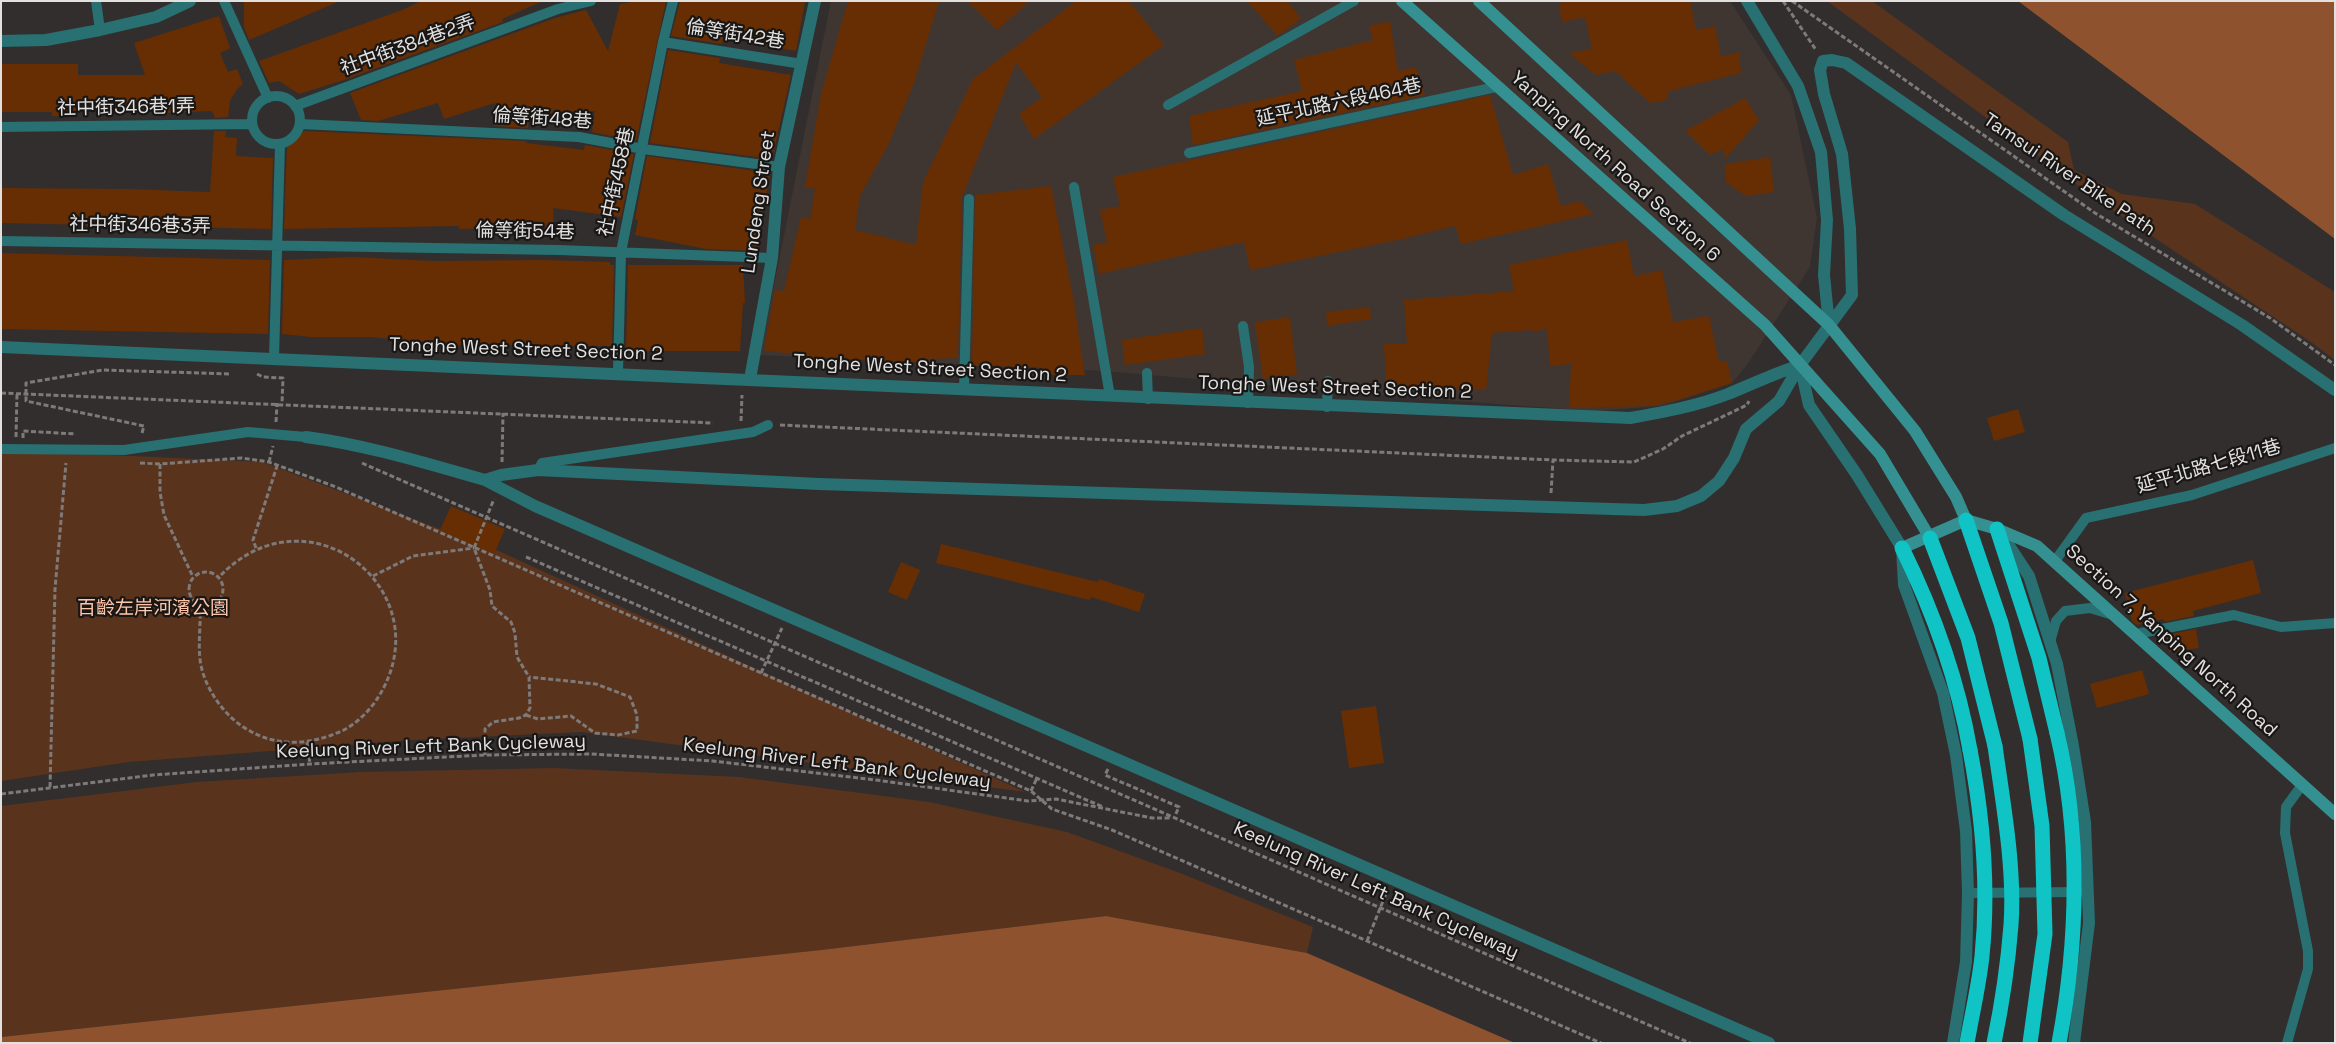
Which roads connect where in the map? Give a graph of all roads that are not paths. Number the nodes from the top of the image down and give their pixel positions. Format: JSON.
{"nodes":[{"id":1,"x":96,"y":1,"type":"edge"},
{"id":2,"x":190,"y":1,"type":"edge"},
{"id":3,"x":224,"y":1,"type":"edge"},
{"id":4,"x":591,"y":1,"type":"edge"},
{"id":5,"x":673,"y":1,"type":"edge"},
{"id":6,"x":815,"y":1,"type":"edge"},
{"id":7,"x":1354,"y":1,"type":"edge"},
{"id":8,"x":1402,"y":1,"type":"edge"},
{"id":9,"x":1479,"y":1,"type":"edge"},
{"id":10,"x":1747,"y":1,"type":"edge"},
{"id":11,"x":556,"y":5,"type":"edge"},
{"id":12,"x":100,"y":30,"type":"junction"},
{"id":13,"x":1,"y":41,"type":"edge"},
{"id":14,"x":663,"y":42,"type":"junction"},
{"id":15,"x":802,"y":64,"type":"junction"},
{"id":16,"x":1496,"y":87,"type":"junction"},
{"id":17,"x":268,"y":98,"type":"junction"},
{"id":18,"x":1168,"y":105,"type":"dead end"},
{"id":19,"x":295,"y":106,"type":"junction"},
{"id":20,"x":252,"y":124,"type":"junction"},
{"id":21,"x":300,"y":124,"type":"junction"},
{"id":22,"x":1,"y":127,"type":"edge"},
{"id":23,"x":280,"y":144,"type":"junction"},
{"id":24,"x":643,"y":149,"type":"junction"},
{"id":25,"x":1189,"y":153,"type":"dead end"},
{"id":26,"x":779,"y":167,"type":"junction"},
{"id":27,"x":1074,"y":187,"type":"dead end"},
{"id":28,"x":969,"y":199,"type":"dead end"},
{"id":29,"x":1,"y":241,"type":"edge"},
{"id":30,"x":277,"y":246,"type":"junction"},
{"id":31,"x":621,"y":252,"type":"junction"},
{"id":32,"x":772,"y":258,"type":"junction"},
{"id":33,"x":1829,"y":325,"type":"junction"},
{"id":34,"x":1244,"y":326,"type":"dead end"},
{"id":35,"x":1,"y":347,"type":"edge"},
{"id":36,"x":274,"y":358,"type":"junction"},
{"id":37,"x":1800,"y":364,"type":"junction"},
{"id":38,"x":618,"y":372,"type":"junction"},
{"id":39,"x":1147,"y":373,"type":"dead end"},
{"id":40,"x":756,"y":379,"type":"junction"},
{"id":41,"x":1328,"y":381,"type":"dead end"},
{"id":42,"x":964,"y":390,"type":"junction"},
{"id":43,"x":2335,"y":390,"type":"edge"},
{"id":44,"x":1110,"y":396,"type":"junction"},
{"id":45,"x":1148,"y":399,"type":"junction"},
{"id":46,"x":1248,"y":403,"type":"junction"},
{"id":47,"x":1328,"y":406,"type":"junction"},
{"id":48,"x":768,"y":425,"type":"road end"},
{"id":49,"x":306,"y":438,"type":"joint"},
{"id":50,"x":1,"y":448,"type":"edge"},
{"id":51,"x":2335,"y":448,"type":"edge"},
{"id":52,"x":538,"y":470,"type":"junction"},
{"id":53,"x":485,"y":480,"type":"junction"},
{"id":54,"x":1966,"y":520,"type":"junction"},
{"id":55,"x":1997,"y":529,"type":"junction"},
{"id":56,"x":1930,"y":538,"type":"junction"},
{"id":57,"x":1902,"y":548,"type":"junction"},
{"id":58,"x":2055,"y":561,"type":"junction"},
{"id":59,"x":2116,"y":616,"type":"junction"},
{"id":60,"x":2335,"y":623,"type":"edge"},
{"id":61,"x":2136,"y":634,"type":"junction"},
{"id":62,"x":2050,"y":642,"type":"junction"},
{"id":63,"x":2302,"y":785,"type":"junction"},
{"id":64,"x":2335,"y":814,"type":"edge"},
{"id":65,"x":2089,"y":892,"type":"junction"},
{"id":66,"x":1968,"y":893,"type":"junction"},
{"id":67,"x":1769,"y":1043,"type":"edge"},
{"id":68,"x":1953,"y":1043,"type":"edge"},
{"id":69,"x":1967,"y":1043,"type":"edge"},
{"id":70,"x":1994,"y":1043,"type":"edge"},
{"id":71,"x":2030,"y":1043,"type":"edge"},
{"id":72,"x":2059,"y":1043,"type":"edge"},
{"id":73,"x":2074,"y":1043,"type":"edge"},
{"id":74,"x":2287,"y":1043,"type":"edge"}],
"edges":[{"from":1,"to":12,"type":"lane"},
{"from":2,"to":12,"type":"street"},
{"from":3,"to":17,"type":"lane"},
{"from":4,"to":11,"type":"lane","name":"社中街384巷2弄"},
{"from":5,"to":14,"type":"lane","name":"社中街458巷"},
{"from":6,"to":15,"type":"street","name":"Lundeng Street"},
{"from":7,"to":18,"type":"lane"},
{"from":8,"to":16,"type":"main road","name":"Yanping North Road Section 6"},
{"from":9,"to":33,"type":"main road","name":"Yanping North Road Section 6"},
{"from":10,"to":33,"type":"street"},
{"from":11,"to":19,"type":"lane","name":"社中街384巷2弄"},
{"from":12,"to":13,"type":"street"},
{"from":14,"to":15,"type":"lane","name":"倫等街42巷"},
{"from":14,"to":24,"type":"lane","name":"社中街458巷"},
{"from":15,"to":26,"type":"street","name":"Lundeng Street"},
{"from":16,"to":25,"type":"lane","name":"延平北路六段464巷"},
{"from":16,"to":37,"type":"main road","name":"Yanping North Road Section 6"},
{"from":17,"to":19,"type":"lane"},
{"from":17,"to":20,"type":"lane"},
{"from":19,"to":21,"type":"lane"},
{"from":20,"to":22,"type":"lane","name":"社中街346巷1弄"},
{"from":20,"to":23,"type":"lane"},
{"from":21,"to":23,"type":"lane"},
{"from":21,"to":24,"type":"lane","name":"倫等街48巷"},
{"from":23,"to":30,"type":"lane"},
{"from":24,"to":26,"type":"lane","name":"倫等街48巷"},
{"from":24,"to":31,"type":"lane","name":"社中街458巷"},
{"from":26,"to":32,"type":"street","name":"Lundeng Street"},
{"from":27,"to":44,"type":"lane"},
{"from":28,"to":42,"type":"lane"},
{"from":29,"to":30,"type":"lane","name":"社中街346巷3弄"},
{"from":30,"to":31,"type":"lane","name":"倫等街54巷"},
{"from":30,"to":36,"type":"lane"},
{"from":31,"to":32,"type":"lane","name":"倫等街54巷"},
{"from":31,"to":38,"type":"lane","name":"社中街458巷"},
{"from":32,"to":40,"type":"street","name":"Lundeng Street"},
{"from":33,"to":37,"type":"street"},
{"from":33,"to":43,"type":"street"},
{"from":33,"to":54,"type":"main road"},
{"from":34,"to":46,"type":"lane"},
{"from":35,"to":36,"type":"street","name":"Tonghe West Street Section 2"},
{"from":36,"to":38,"type":"street","name":"Tonghe West Street Section 2"},
{"from":37,"to":47,"type":"street","name":"Tonghe West Street Section 2"},
{"from":37,"to":52,"type":"street"},
{"from":37,"to":56,"type":"main road"},
{"from":37,"to":57,"type":"street"},
{"from":38,"to":40,"type":"street","name":"Tonghe West Street Section 2"},
{"from":39,"to":45,"type":"lane"},
{"from":40,"to":42,"type":"street","name":"Tonghe West Street Section 2"},
{"from":41,"to":47,"type":"lane"},
{"from":42,"to":44,"type":"street","name":"Tonghe West Street Section 2"},
{"from":44,"to":45,"type":"street","name":"Tonghe West Street Section 2"},
{"from":45,"to":46,"type":"street","name":"Tonghe West Street Section 2"},
{"from":46,"to":47,"type":"street","name":"Tonghe West Street Section 2"},
{"from":48,"to":52,"type":"lane"},
{"from":49,"to":50,"type":"lane"},
{"from":49,"to":53,"type":"street"},
{"from":51,"to":58,"type":"lane","name":"延平北路七段11巷"},
{"from":52,"to":53,"type":"street"},
{"from":53,"to":67,"type":"street"},
{"from":54,"to":55,"type":"main road","name":"Section 7, Yanping North Road"},
{"from":54,"to":56,"type":"main road"},
{"from":54,"to":71,"type":"highway","bridge":true},
{"from":55,"to":58,"type":"main road","name":"Section 7, Yanping North Road"},
{"from":55,"to":62,"type":"street"},
{"from":55,"to":72,"type":"highway","bridge":true},
{"from":56,"to":57,"type":"main road"},
{"from":56,"to":70,"type":"highway","bridge":true},
{"from":57,"to":66,"type":"street"},
{"from":57,"to":69,"type":"highway","bridge":true},
{"from":58,"to":59,"type":"main road","name":"Section 7, Yanping North Road"},
{"from":59,"to":61,"type":"main road","name":"Section 7, Yanping North Road"},
{"from":59,"to":62,"type":"lane"},
{"from":60,"to":61,"type":"lane"},
{"from":61,"to":63,"type":"main road","name":"Section 7, Yanping North Road"},
{"from":62,"to":65,"type":"street"},
{"from":63,"to":64,"type":"main road","name":"Section 7, Yanping North Road"},
{"from":63,"to":74,"type":"lane"},
{"from":65,"to":66,"type":"lane"},
{"from":65,"to":73,"type":"street"},
{"from":66,"to":68,"type":"street"}]}
